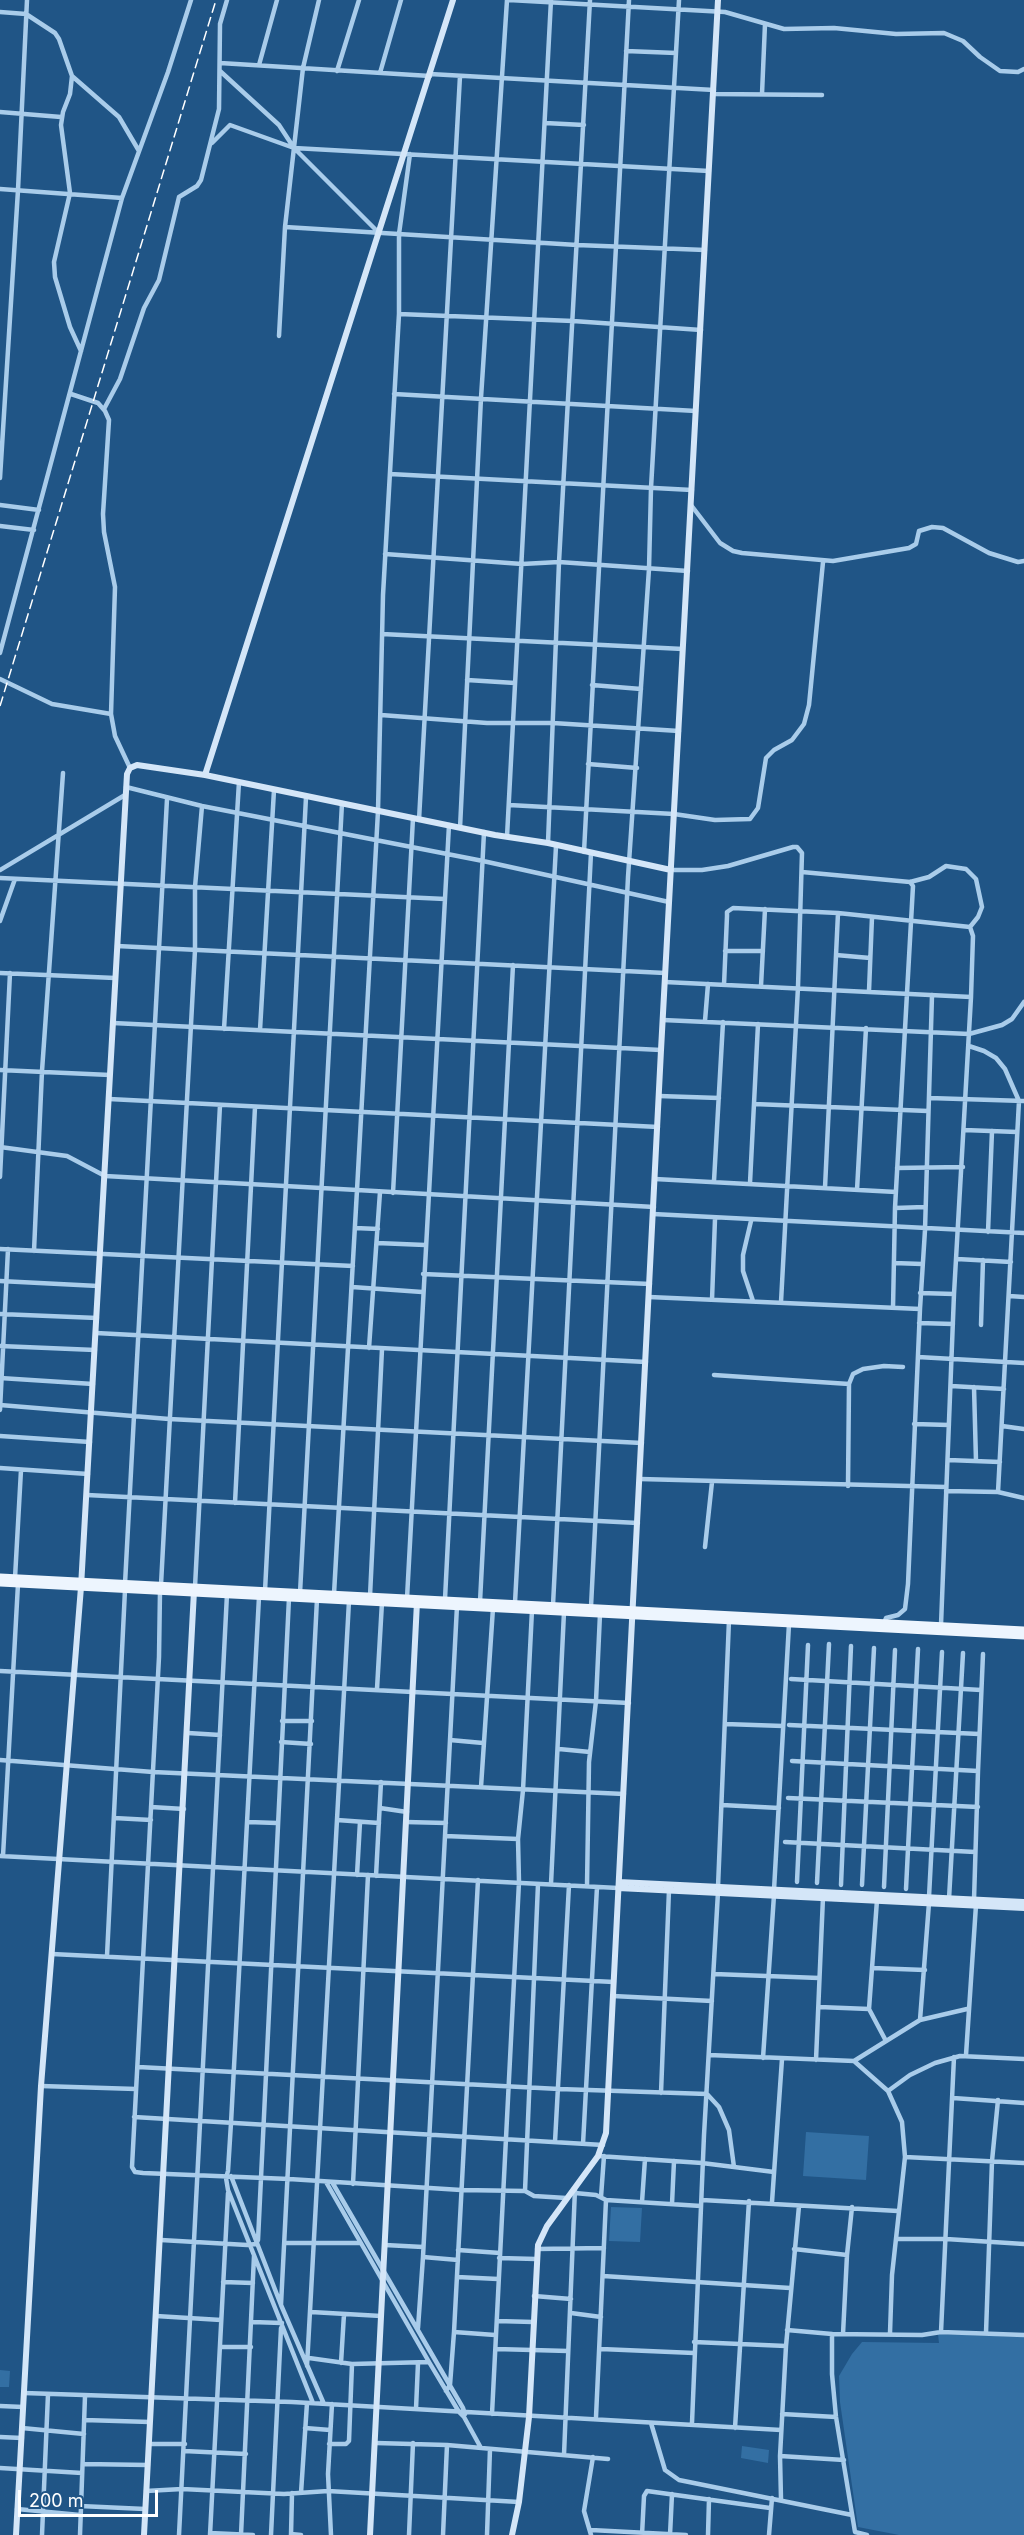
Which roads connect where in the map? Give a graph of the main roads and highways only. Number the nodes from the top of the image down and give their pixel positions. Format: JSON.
{"nodes":[{"id":1,"x":0,"y":1577,"type":"edge"},
{"id":2,"x":16,"y":1581,"type":"junction"},
{"id":3,"x":0,"y":1583,"type":"edge"},
{"id":4,"x":194,"y":1590,"type":"junction"},
{"id":5,"x":406,"y":1601,"type":"junction"},
{"id":6,"x":417,"y":1601,"type":"junction"},
{"id":7,"x":633,"y":1612,"type":"junction"},
{"id":8,"x":884,"y":1626,"type":"junction"},
{"id":9,"x":1024,"y":1629,"type":"edge"},
{"id":10,"x":1024,"y":1636,"type":"edge"}],
"edges":[{"from":1,"to":2,"type":"main road"},
{"from":2,"to":3,"type":"main road"},
{"from":2,"to":4,"type":"main road"},
{"from":4,"to":5,"type":"main road"},
{"from":4,"to":5,"type":"main road"},
{"from":5,"to":6,"type":"main road"},
{"from":6,"to":7,"type":"main road"},
{"from":6,"to":7,"type":"main road"},
{"from":7,"to":8,"type":"main road"},
{"from":7,"to":8,"type":"main road"},
{"from":8,"to":9,"type":"main road"},
{"from":8,"to":10,"type":"main road"}]}
